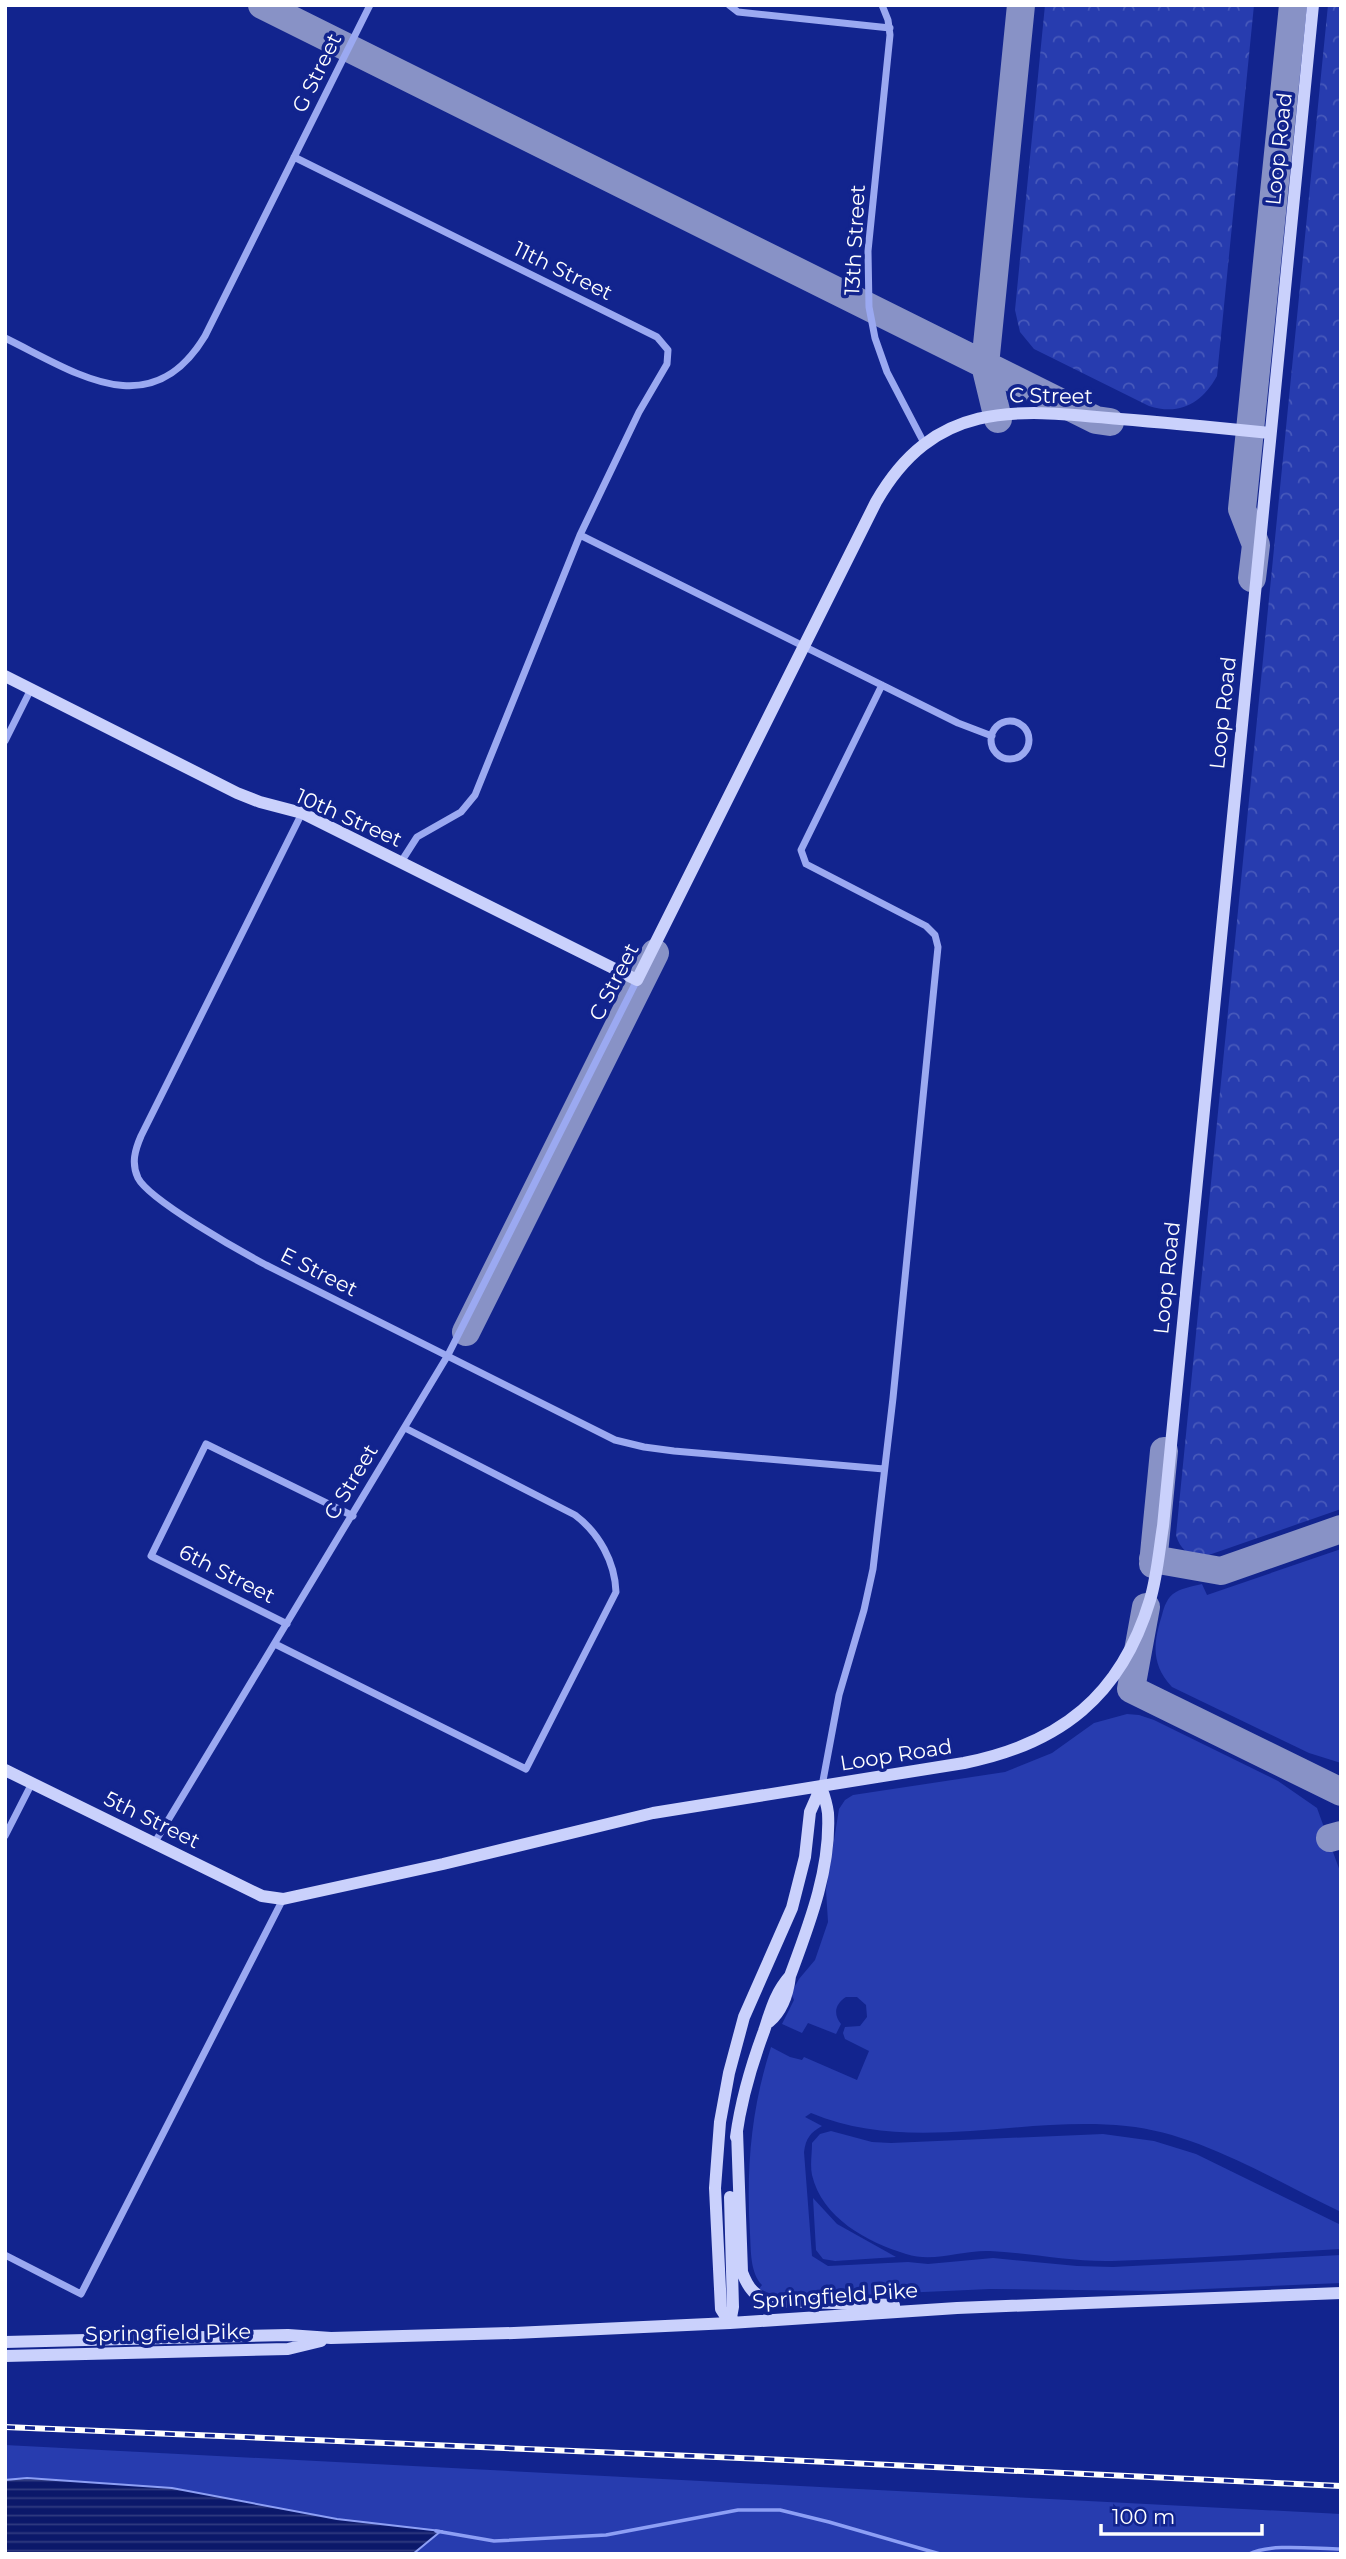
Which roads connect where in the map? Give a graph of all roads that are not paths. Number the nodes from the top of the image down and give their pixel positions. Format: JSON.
{"nodes":[{"id":1,"x":370,"y":5,"type":"edge"},
{"id":2,"x":729,"y":5,"type":"edge"},
{"id":3,"x":882,"y":5,"type":"edge"},
{"id":4,"x":1313,"y":5,"type":"edge"},
{"id":5,"x":890,"y":28,"type":"junction"},
{"id":6,"x":294,"y":157,"type":"junction"},
{"id":7,"x":5,"y":338,"type":"edge"},
{"id":8,"x":1270,"y":433,"type":"junction"},
{"id":9,"x":924,"y":443,"type":"junction"},
{"id":10,"x":580,"y":535,"type":"junction"},
{"id":11,"x":803,"y":647,"type":"junction"},
{"id":12,"x":5,"y":676,"type":"edge"},
{"id":13,"x":882,"y":685,"type":"junction"},
{"id":14,"x":31,"y":689,"type":"junction"},
{"id":15,"x":992,"y":736,"type":"junction"},
{"id":16,"x":5,"y":741,"type":"edge"},
{"id":17,"x":302,"y":813,"type":"junction"},
{"id":18,"x":401,"y":862,"type":"junction"},
{"id":19,"x":637,"y":980,"type":"junction"},
{"id":20,"x":448,"y":1355,"type":"junction"},
{"id":21,"x":405,"y":1428,"type":"junction"},
{"id":22,"x":884,"y":1469,"type":"junction"},
{"id":23,"x":353,"y":1516,"type":"junction"},
{"id":24,"x":287,"y":1624,"type":"junction"},
{"id":25,"x":275,"y":1644,"type":"junction"},
{"id":26,"x":5,"y":1770,"type":"edge"},
{"id":27,"x":32,"y":1783,"type":"junction"},
{"id":28,"x":821,"y":1787,"type":"junction"},
{"id":29,"x":5,"y":1836,"type":"edge"},
{"id":30,"x":155,"y":1842,"type":"junction"},
{"id":31,"x":283,"y":1899,"type":"junction"},
{"id":32,"x":737,"y":2131,"type":"junction"},
{"id":33,"x":5,"y":2255,"type":"edge"},
{"id":34,"x":1341,"y":2293,"type":"edge"},
{"id":35,"x":957,"y":2308,"type":"junction"},
{"id":36,"x":730,"y":2323,"type":"junction"},
{"id":37,"x":331,"y":2338,"type":"junction"},
{"id":38,"x":5,"y":2342,"type":"edge"},
{"id":39,"x":5,"y":2356,"type":"edge"}],
"edges":[{"from":1,"to":6,"type":"street","name":"G Street"},
{"from":2,"to":5,"type":"street"},
{"from":3,"to":5,"type":"street","name":"13th Street"},
{"from":4,"to":8,"type":"street","name":"Loop Road"},
{"from":5,"to":9,"type":"street","name":"13th Street"},
{"from":6,"to":7,"type":"street"},
{"from":6,"to":10,"type":"street","name":"11th Street"},
{"from":8,"to":9,"type":"street","name":"C Street"},
{"from":8,"to":28,"type":"street","name":"Loop Road"},
{"from":9,"to":11,"type":"street","name":"C Street"},
{"from":10,"to":11,"type":"street"},
{"from":10,"to":18,"type":"street","name":"11th Street"},
{"from":11,"to":13,"type":"street"},
{"from":11,"to":19,"type":"street","name":"C Street"},
{"from":12,"to":14,"type":"street","name":"10th Street"},
{"from":13,"to":15,"type":"street"},
{"from":13,"to":22,"type":"street"},
{"from":14,"to":16,"type":"street"},
{"from":14,"to":17,"type":"street","name":"10th Street"},
{"from":15,"to":15,"type":"street"},
{"from":17,"to":18,"type":"street","name":"10th Street"},
{"from":17,"to":20,"type":"street","name":"E Street"},
{"from":18,"to":19,"type":"street","name":"10th Street"},
{"from":19,"to":20,"type":"street","name":"C Street"},
{"from":20,"to":21,"type":"street","name":"C Street"},
{"from":20,"to":22,"type":"street","name":"E Street"},
{"from":21,"to":23,"type":"street","name":"C Street"},
{"from":21,"to":25,"type":"street"},
{"from":22,"to":28,"type":"street"},
{"from":23,"to":24,"type":"street","name":"C Street"},
{"from":23,"to":24,"type":"street","name":"6th Street"},
{"from":24,"to":25,"type":"street","name":"C Street"},
{"from":25,"to":30,"type":"street","name":"C Street"},
{"from":26,"to":27,"type":"street","name":"5th Street"},
{"from":27,"to":29,"type":"street"},
{"from":27,"to":30,"type":"street","name":"5th Street"},
{"from":28,"to":31,"type":"street","name":"Loop Road"},
{"from":28,"to":32,"type":"street"},
{"from":28,"to":36,"type":"street"},
{"from":30,"to":31,"type":"street","name":"5th Street"},
{"from":31,"to":33,"type":"street"},
{"from":32,"to":35,"type":"street"},
{"from":32,"to":36,"type":"street"},
{"from":34,"to":35,"type":"street","name":"Springfield Pike"},
{"from":35,"to":36,"type":"street","name":"Springfield Pike"},
{"from":36,"to":37,"type":"street","name":"Springfield Pike"},
{"from":37,"to":38,"type":"street","name":"Springfield Pike"},
{"from":37,"to":39,"type":"street","name":"Springfield Pike"}]}
